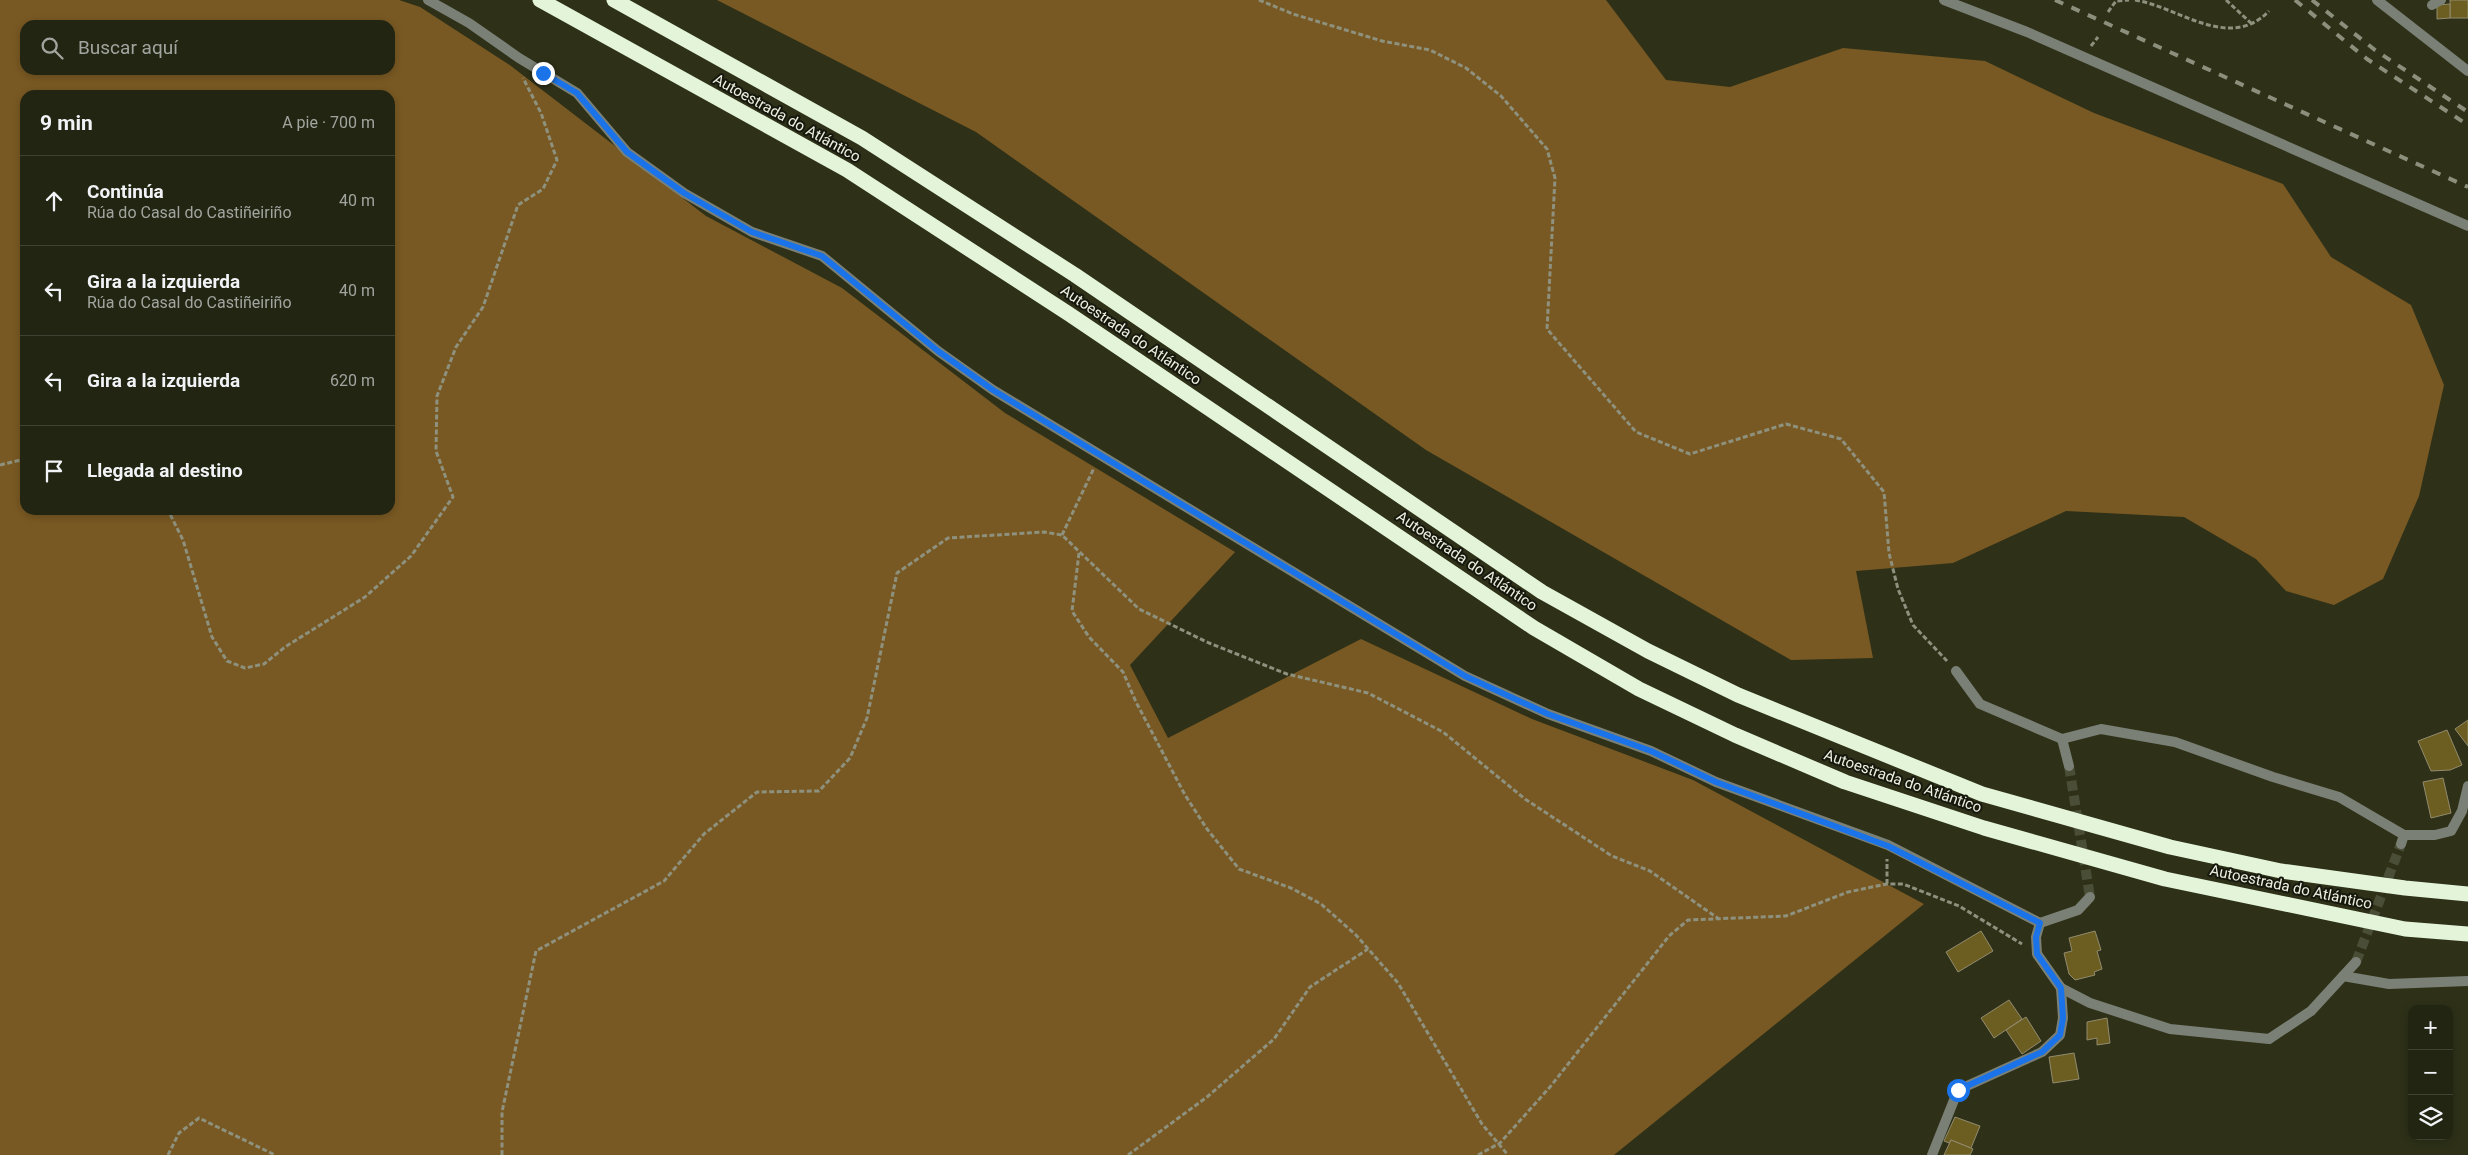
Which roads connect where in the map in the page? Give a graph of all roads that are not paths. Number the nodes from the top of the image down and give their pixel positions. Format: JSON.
{"nodes":[{"id":1,"x":428,"y":0,"type":"edge"},
{"id":2,"x":540,"y":0,"type":"edge"},
{"id":3,"x":614,"y":0,"type":"edge"},
{"id":4,"x":1944,"y":0,"type":"edge"},
{"id":5,"x":2377,"y":0,"type":"edge"},
{"id":6,"x":2468,"y":71,"type":"edge"},
{"id":7,"x":2468,"y":226,"type":"edge"},
{"id":8,"x":1956,"y":671,"type":"road end"},
{"id":9,"x":2062,"y":739,"type":"junction"},
{"id":10,"x":2069,"y":766,"type":"tunnel mouth"},
{"id":11,"x":2468,"y":786,"type":"edge"},
{"id":12,"x":2468,"y":894,"type":"edge"},
{"id":13,"x":2090,"y":897,"type":"dead end"},
{"id":14,"x":2040,"y":923,"type":"junction"},
{"id":15,"x":2468,"y":934,"type":"edge"},
{"id":16,"x":2356,"y":962,"type":"tunnel mouth"},
{"id":17,"x":2343,"y":976,"type":"junction"},
{"id":18,"x":2468,"y":981,"type":"edge"},
{"id":19,"x":2061,"y":988,"type":"junction"},
{"id":20,"x":1932,"y":1155,"type":"edge"}],
"edges":[{"from":1,"to":14,"type":"street"},
{"from":2,"to":15,"type":"highway","name":"Autoestrada do Atlántico"},
{"from":3,"to":12,"type":"highway","name":"Autoestrada do Atlántico"},
{"from":4,"to":7,"type":"street"},
{"from":5,"to":6,"type":"street"},
{"from":8,"to":9,"type":"street"},
{"from":9,"to":10,"type":"street"},
{"from":9,"to":11,"type":"street"},
{"from":13,"to":14,"type":"street"},
{"from":14,"to":19,"type":"street"},
{"from":16,"to":17,"type":"street"},
{"from":17,"to":18,"type":"street"},
{"from":17,"to":19,"type":"street"},
{"from":19,"to":20,"type":"street"}]}
